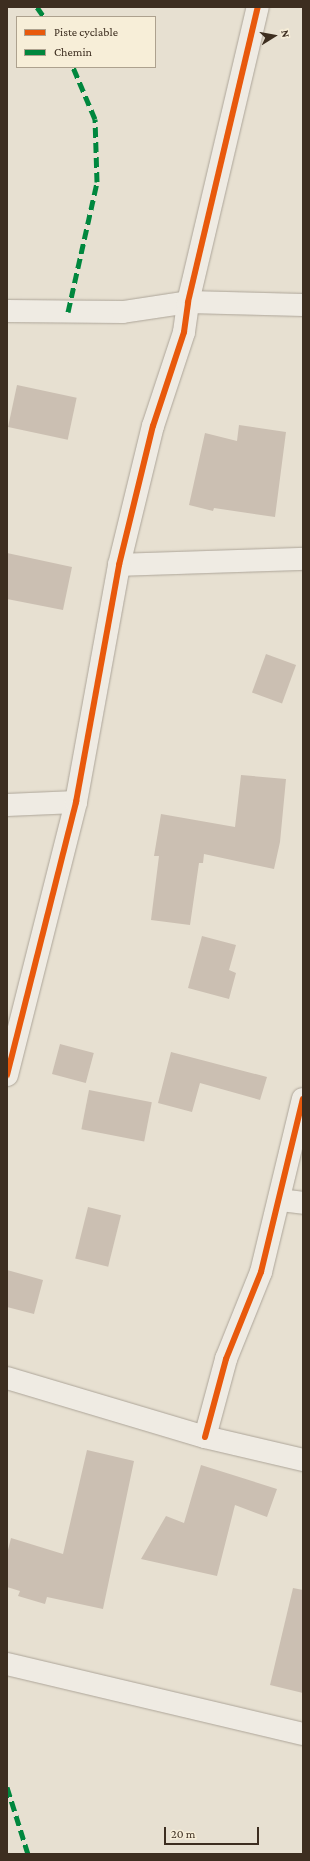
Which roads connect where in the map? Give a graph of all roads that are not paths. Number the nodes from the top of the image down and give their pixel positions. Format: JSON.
{"nodes":[{"id":1,"x":258,"y":7,"type":"edge"},
{"id":2,"x":188,"y":302,"type":"junction"},
{"id":3,"x":303,"y":305,"type":"edge"},
{"id":4,"x":7,"y":311,"type":"edge"},
{"id":5,"x":303,"y":559,"type":"edge"},
{"id":6,"x":119,"y":565,"type":"junction"},
{"id":7,"x":76,"y":802,"type":"junction"},
{"id":8,"x":7,"y":806,"type":"edge"},
{"id":9,"x":7,"y":1075,"type":"edge"},
{"id":10,"x":303,"y":1100,"type":"edge"},
{"id":11,"x":280,"y":1200,"type":"junction"},
{"id":12,"x":303,"y":1203,"type":"edge"},
{"id":13,"x":7,"y":1378,"type":"edge"},
{"id":14,"x":205,"y":1437,"type":"junction"},
{"id":15,"x":303,"y":1460,"type":"edge"},
{"id":16,"x":7,"y":1664,"type":"edge"},
{"id":17,"x":303,"y":1734,"type":"edge"}],
"edges":[{"from":1,"to":2,"type":"street"},
{"from":2,"to":3,"type":"street"},
{"from":2,"to":4,"type":"street"},
{"from":2,"to":6,"type":"street"},
{"from":5,"to":6,"type":"street"},
{"from":6,"to":7,"type":"street"},
{"from":7,"to":8,"type":"street"},
{"from":7,"to":9,"type":"street"},
{"from":10,"to":11,"type":"street"},
{"from":11,"to":12,"type":"street"},
{"from":11,"to":14,"type":"street"},
{"from":13,"to":14,"type":"street"},
{"from":14,"to":15,"type":"street"},
{"from":16,"to":17,"type":"street"}]}
